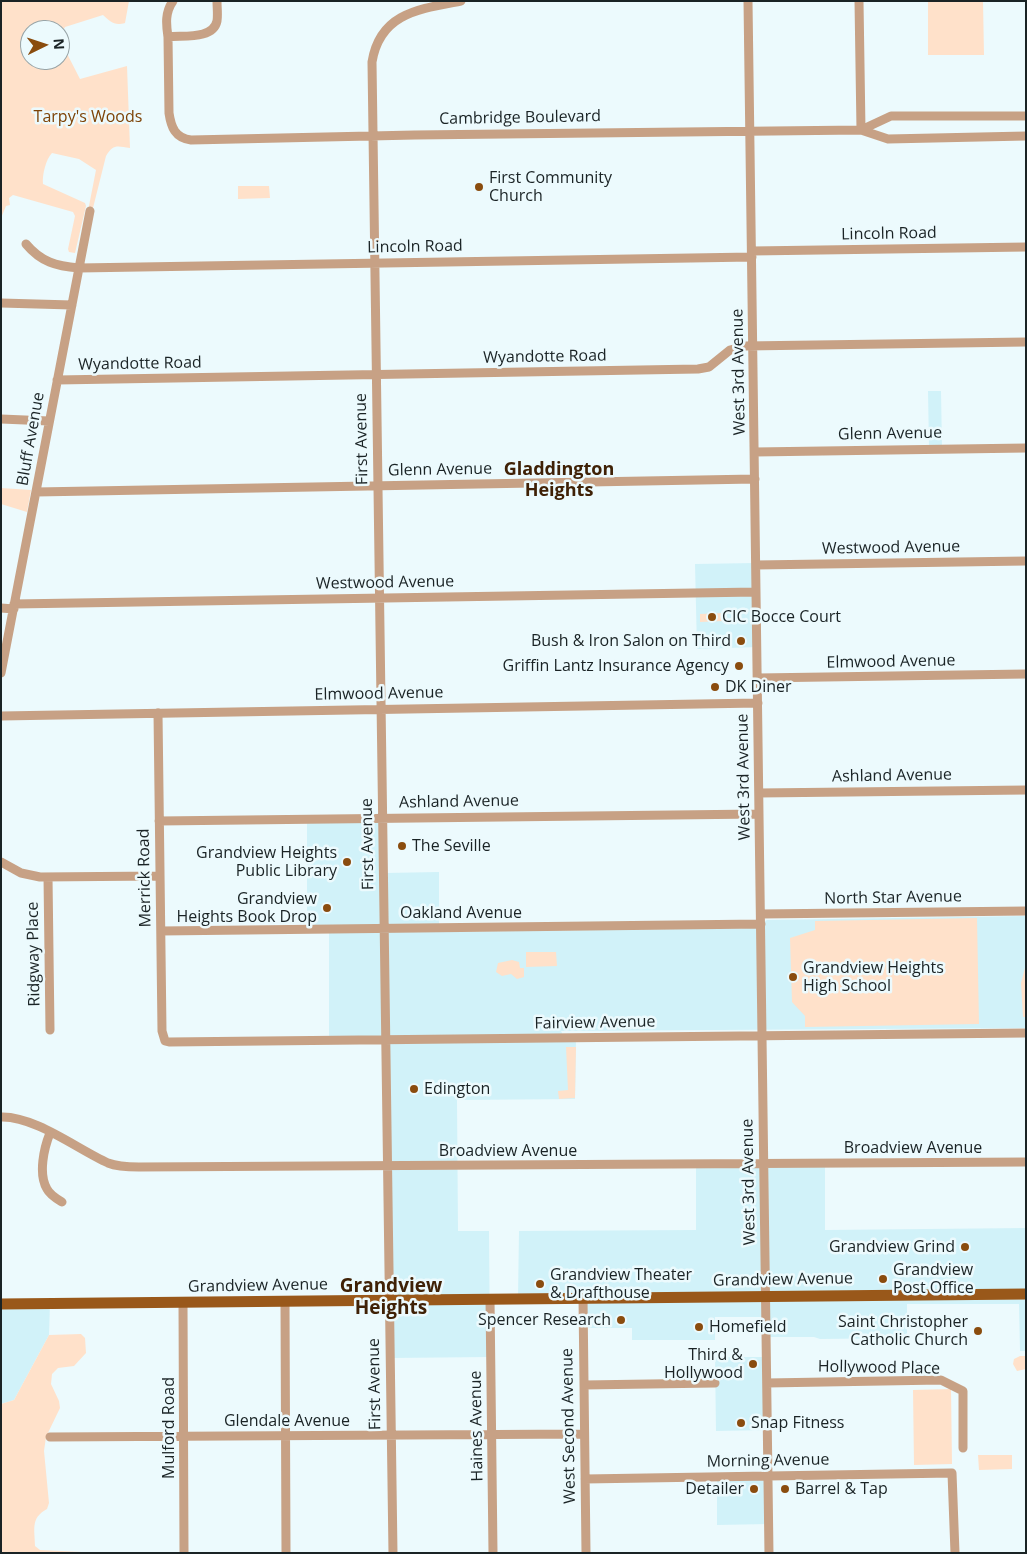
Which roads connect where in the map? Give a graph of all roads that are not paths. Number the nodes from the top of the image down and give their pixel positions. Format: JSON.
{"nodes":[{"id":1,"x":173,"y":1,"type":"edge"},
{"id":2,"x":216,"y":1,"type":"edge"},
{"id":3,"x":461,"y":1,"type":"edge"},
{"id":4,"x":748,"y":1,"type":"edge"},
{"id":5,"x":860,"y":1,"type":"edge"},
{"id":6,"x":168,"y":37,"type":"junction"},
{"id":7,"x":1026,"y":116,"type":"edge"},
{"id":8,"x":750,"y":130,"type":"junction"},
{"id":9,"x":861,"y":130,"type":"junction"},
{"id":10,"x":373,"y":136,"type":"junction"},
{"id":11,"x":1026,"y":136,"type":"edge"},
{"id":12,"x":90,"y":211,"type":"dead end"},
{"id":13,"x":26,"y":244,"type":"dead end"},
{"id":14,"x":1026,"y":247,"type":"edge"},
{"id":15,"x":752,"y":254,"type":"junction"},
{"id":16,"x":374,"y":263,"type":"junction"},
{"id":17,"x":79,"y":268,"type":"junction"},
{"id":18,"x":1,"y":303,"type":"edge"},
{"id":19,"x":72,"y":305,"type":"junction"},
{"id":20,"x":1026,"y":342,"type":"edge"},
{"id":21,"x":753,"y":346,"type":"junction"},
{"id":22,"x":376,"y":375,"type":"junction"},
{"id":23,"x":57,"y":380,"type":"junction"},
{"id":24,"x":1,"y":419,"type":"edge"},
{"id":25,"x":49,"y":421,"type":"junction"},
{"id":26,"x":1026,"y":448,"type":"edge"},
{"id":27,"x":755,"y":452,"type":"junction"},
{"id":28,"x":755,"y":479,"type":"junction"},
{"id":29,"x":378,"y":486,"type":"junction"},
{"id":30,"x":36,"y":492,"type":"junction"},
{"id":31,"x":1026,"y":561,"type":"edge"},
{"id":32,"x":756,"y":565,"type":"junction"},
{"id":33,"x":756,"y":592,"type":"junction"},
{"id":34,"x":379,"y":598,"type":"junction"},
{"id":35,"x":14,"y":606,"type":"junction"},
{"id":36,"x":1,"y":608,"type":"edge"},
{"id":37,"x":1,"y":673,"type":"edge"},
{"id":38,"x":1026,"y":674,"type":"edge"},
{"id":39,"x":758,"y":678,"type":"junction"},
{"id":40,"x":758,"y":703,"type":"junction"},
{"id":41,"x":381,"y":709,"type":"junction"},
{"id":42,"x":158,"y":713,"type":"junction"},
{"id":43,"x":1,"y":716,"type":"edge"},
{"id":44,"x":1026,"y":790,"type":"edge"},
{"id":45,"x":759,"y":793,"type":"junction"},
{"id":46,"x":759,"y":814,"type":"junction"},
{"id":47,"x":382,"y":818,"type":"junction"},
{"id":48,"x":159,"y":821,"type":"junction"},
{"id":49,"x":1,"y":862,"type":"edge"},
{"id":50,"x":160,"y":876,"type":"junction"},
{"id":51,"x":48,"y":877,"type":"junction"},
{"id":52,"x":1026,"y":911,"type":"edge"},
{"id":53,"x":761,"y":914,"type":"junction"},
{"id":54,"x":761,"y":924,"type":"junction"},
{"id":55,"x":384,"y":929,"type":"junction"},
{"id":56,"x":161,"y":931,"type":"junction"},
{"id":57,"x":50,"y":1030,"type":"dead end"},
{"id":58,"x":1026,"y":1033,"type":"edge"},
{"id":59,"x":762,"y":1036,"type":"junction"},
{"id":60,"x":386,"y":1040,"type":"junction"},
{"id":61,"x":165,"y":1041,"type":"joint"},
{"id":62,"x":1,"y":1117,"type":"edge"},
{"id":63,"x":50,"y":1133,"type":"junction"},
{"id":64,"x":1026,"y":1162,"type":"edge"},
{"id":65,"x":764,"y":1164,"type":"junction"},
{"id":66,"x":387,"y":1166,"type":"junction"},
{"id":67,"x":62,"y":1202,"type":"dead end"},
{"id":68,"x":1026,"y":1294,"type":"edge"},
{"id":69,"x":766,"y":1296,"type":"junction"},
{"id":70,"x":583,"y":1298,"type":"junction"},
{"id":71,"x":490,"y":1299,"type":"junction"},
{"id":72,"x":389,"y":1300,"type":"junction"},
{"id":73,"x":285,"y":1302,"type":"junction"},
{"id":74,"x":183,"y":1303,"type":"junction"},
{"id":75,"x":1,"y":1304,"type":"edge"},
{"id":76,"x":715,"y":1383,"type":"dead end"},
{"id":77,"x":767,"y":1383,"type":"junction"},
{"id":78,"x":584,"y":1385,"type":"junction"},
{"id":79,"x":584,"y":1434,"type":"junction"},
{"id":80,"x":492,"y":1435,"type":"junction"},
{"id":81,"x":184,"y":1436,"type":"junction"},
{"id":82,"x":285,"y":1436,"type":"junction"},
{"id":83,"x":391,"y":1436,"type":"junction"},
{"id":84,"x":50,"y":1437,"type":"dead end"},
{"id":85,"x":963,"y":1448,"type":"dead end"},
{"id":86,"x":768,"y":1476,"type":"junction"},
{"id":87,"x":585,"y":1479,"type":"junction"},
{"id":88,"x":184,"y":1553,"type":"edge"},
{"id":89,"x":286,"y":1553,"type":"edge"},
{"id":90,"x":393,"y":1553,"type":"edge"},
{"id":91,"x":493,"y":1553,"type":"edge"},
{"id":92,"x":586,"y":1553,"type":"edge"},
{"id":93,"x":769,"y":1553,"type":"edge"},
{"id":94,"x":955,"y":1553,"type":"edge"}],
"edges":[{"from":1,"to":6,"type":"street"},
{"from":2,"to":6,"type":"street"},
{"from":3,"to":10,"type":"street","name":"First Avenue"},
{"from":4,"to":8,"type":"street","name":"West 3rd Avenue"},
{"from":5,"to":9,"type":"street"},
{"from":6,"to":10,"type":"street","name":"Cambridge Boulevard"},
{"from":7,"to":9,"type":"street","name":"Cambridge Boulevard"},
{"from":8,"to":9,"type":"street","name":"Cambridge Boulevard"},
{"from":8,"to":10,"type":"street","name":"Cambridge Boulevard"},
{"from":8,"to":15,"type":"street","name":"West 3rd Avenue"},
{"from":9,"to":11,"type":"street","name":"Cambridge Boulevard"},
{"from":10,"to":16,"type":"street","name":"First Avenue"},
{"from":12,"to":17,"type":"street","name":"Bluff Avenue"},
{"from":13,"to":17,"type":"street","name":"Lincoln Road"},
{"from":14,"to":15,"type":"street","name":"Lincoln Road"},
{"from":15,"to":16,"type":"street","name":"Lincoln Road"},
{"from":15,"to":21,"type":"street","name":"West 3rd Avenue"},
{"from":16,"to":17,"type":"street","name":"Lincoln Road"},
{"from":16,"to":22,"type":"street","name":"First Avenue"},
{"from":17,"to":19,"type":"street","name":"Bluff Avenue"},
{"from":18,"to":19,"type":"street"},
{"from":19,"to":23,"type":"street","name":"Bluff Avenue"},
{"from":20,"to":21,"type":"street","name":"Wyandotte Road"},
{"from":21,"to":22,"type":"street","name":"Wyandotte Road"},
{"from":21,"to":27,"type":"street","name":"West 3rd Avenue"},
{"from":22,"to":23,"type":"street","name":"Wyandotte Road"},
{"from":22,"to":29,"type":"street","name":"First Avenue"},
{"from":23,"to":25,"type":"street","name":"Bluff Avenue"},
{"from":24,"to":25,"type":"street"},
{"from":25,"to":30,"type":"street","name":"Bluff Avenue"},
{"from":26,"to":27,"type":"street","name":"Glenn Avenue"},
{"from":27,"to":28,"type":"street","name":"West 3rd Avenue"},
{"from":28,"to":29,"type":"street","name":"Glenn Avenue"},
{"from":28,"to":32,"type":"street","name":"West 3rd Avenue"},
{"from":29,"to":30,"type":"street","name":"Glenn Avenue"},
{"from":29,"to":34,"type":"street","name":"First Avenue"},
{"from":30,"to":35,"type":"street","name":"Bluff Avenue"},
{"from":31,"to":32,"type":"street","name":"Westwood Avenue"},
{"from":32,"to":33,"type":"street","name":"West 3rd Avenue"},
{"from":33,"to":34,"type":"street","name":"Westwood Avenue"},
{"from":33,"to":39,"type":"street","name":"West 3rd Avenue"},
{"from":34,"to":35,"type":"street","name":"Westwood Avenue"},
{"from":34,"to":41,"type":"street","name":"First Avenue"},
{"from":35,"to":36,"type":"street","name":"Westwood Avenue"},
{"from":35,"to":37,"type":"street","name":"Bluff Avenue"},
{"from":38,"to":39,"type":"street","name":"Elmwood Avenue"},
{"from":39,"to":40,"type":"street","name":"West 3rd Avenue"},
{"from":40,"to":41,"type":"street","name":"Elmwood Avenue"},
{"from":40,"to":45,"type":"street","name":"West 3rd Avenue"},
{"from":41,"to":42,"type":"street","name":"Elmwood Avenue"},
{"from":41,"to":47,"type":"street","name":"First Avenue"},
{"from":42,"to":43,"type":"street","name":"Elmwood Avenue"},
{"from":42,"to":48,"type":"street","name":"Merrick Road"},
{"from":44,"to":45,"type":"street","name":"Ashland Avenue"},
{"from":45,"to":46,"type":"street","name":"West 3rd Avenue"},
{"from":46,"to":47,"type":"street","name":"Ashland Avenue"},
{"from":46,"to":53,"type":"street","name":"West 3rd Avenue"},
{"from":47,"to":48,"type":"street","name":"Ashland Avenue"},
{"from":47,"to":55,"type":"street","name":"First Avenue"},
{"from":48,"to":50,"type":"street","name":"Merrick Road"},
{"from":49,"to":51,"type":"street"},
{"from":50,"to":51,"type":"street"},
{"from":50,"to":56,"type":"street","name":"Merrick Road"},
{"from":51,"to":57,"type":"street","name":"Ridgway Place"},
{"from":52,"to":53,"type":"street","name":"North Star Avenue"},
{"from":53,"to":54,"type":"street","name":"West 3rd Avenue"},
{"from":54,"to":55,"type":"street","name":"Oakland Avenue"},
{"from":54,"to":59,"type":"street","name":"West 3rd Avenue"},
{"from":55,"to":56,"type":"street","name":"Oakland Avenue"},
{"from":55,"to":60,"type":"street","name":"First Avenue"},
{"from":56,"to":61,"type":"street","name":"Merrick Road"},
{"from":58,"to":59,"type":"street","name":"Fairview Avenue"},
{"from":59,"to":60,"type":"street","name":"Fairview Avenue"},
{"from":59,"to":65,"type":"street","name":"West 3rd Avenue"},
{"from":60,"to":61,"type":"street","name":"Fairview Avenue"},
{"from":60,"to":66,"type":"street","name":"First Avenue"},
{"from":62,"to":63,"type":"street","name":"Broadview Avenue"},
{"from":63,"to":66,"type":"street","name":"Broadview Avenue"},
{"from":63,"to":67,"type":"street"},
{"from":64,"to":65,"type":"street","name":"Broadview Avenue"},
{"from":65,"to":66,"type":"street","name":"Broadview Avenue"},
{"from":65,"to":69,"type":"street","name":"West 3rd Avenue"},
{"from":66,"to":72,"type":"street","name":"First Avenue"},
{"from":68,"to":69,"type":"main road","name":"Grandview Avenue"},
{"from":69,"to":70,"type":"main road","name":"Grandview Avenue"},
{"from":69,"to":77,"type":"street","name":"West 3rd Avenue"},
{"from":70,"to":71,"type":"main road","name":"Grandview Avenue"},
{"from":70,"to":78,"type":"street","name":"West Second Avenue"},
{"from":71,"to":72,"type":"main road","name":"Grandview Avenue"},
{"from":71,"to":80,"type":"street","name":"Haines Avenue"},
{"from":72,"to":73,"type":"main road","name":"Grandview Avenue"},
{"from":72,"to":83,"type":"street","name":"First Avenue"},
{"from":73,"to":74,"type":"main road","name":"Grandview Avenue"},
{"from":73,"to":82,"type":"street"},
{"from":74,"to":75,"type":"main road","name":"Grandview Avenue"},
{"from":74,"to":81,"type":"street","name":"Mulford Road"},
{"from":76,"to":78,"type":"street"},
{"from":77,"to":85,"type":"street","name":"Hollywood Place"},
{"from":77,"to":86,"type":"street","name":"West 3rd Avenue"},
{"from":78,"to":79,"type":"street","name":"West Second Avenue"},
{"from":79,"to":80,"type":"street","name":"Glendale Avenue"},
{"from":79,"to":87,"type":"street","name":"West Second Avenue"},
{"from":80,"to":83,"type":"street","name":"Glendale Avenue"},
{"from":80,"to":91,"type":"street","name":"Haines Avenue"},
{"from":81,"to":82,"type":"street","name":"Glendale Avenue"},
{"from":81,"to":84,"type":"street","name":"Glendale Avenue"},
{"from":81,"to":88,"type":"street","name":"Mulford Road"},
{"from":82,"to":83,"type":"street","name":"Glendale Avenue"},
{"from":82,"to":89,"type":"street"},
{"from":83,"to":90,"type":"street","name":"First Avenue"},
{"from":86,"to":87,"type":"street","name":"Morning Avenue"},
{"from":86,"to":93,"type":"street","name":"West 3rd Avenue"},
{"from":86,"to":94,"type":"street","name":"Morning Avenue"},
{"from":87,"to":92,"type":"street","name":"West Second Avenue"}]}
